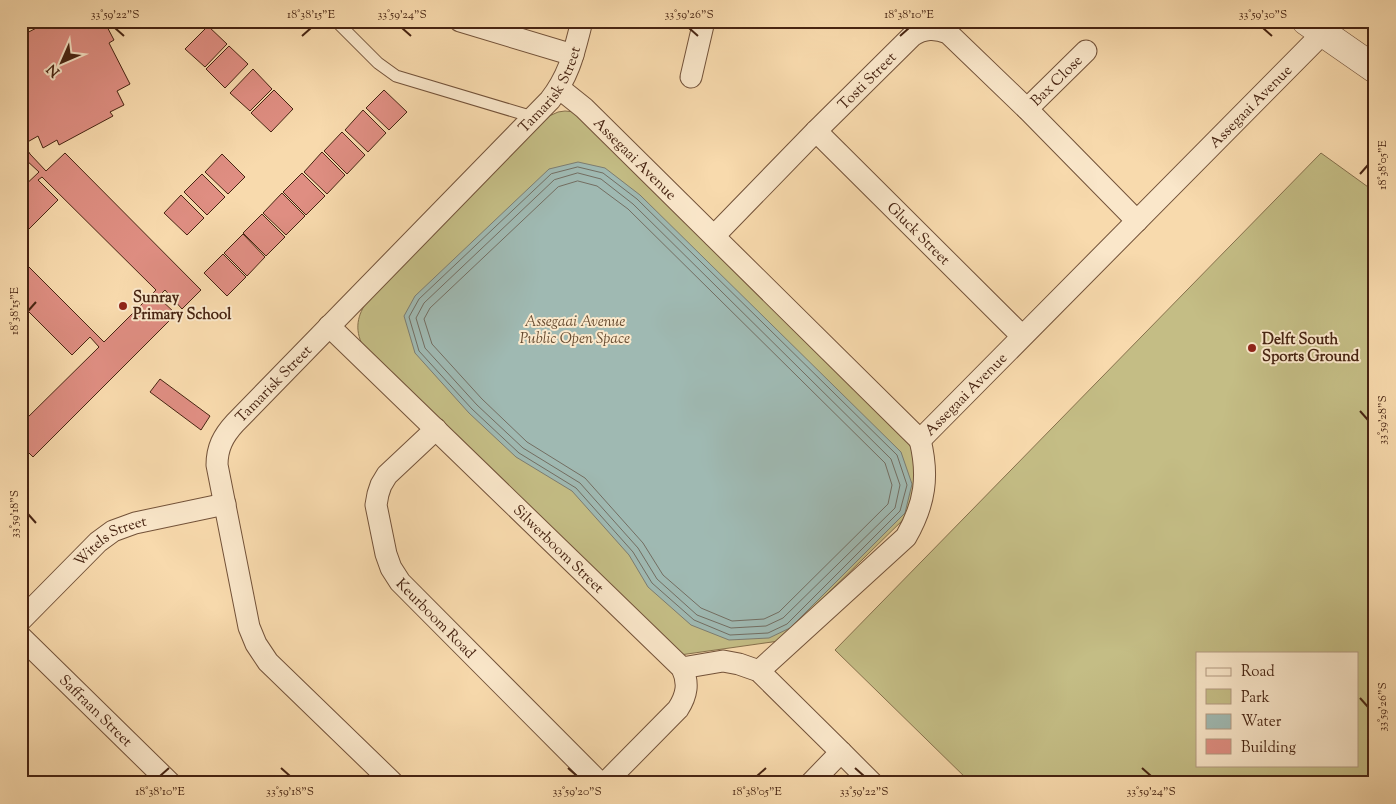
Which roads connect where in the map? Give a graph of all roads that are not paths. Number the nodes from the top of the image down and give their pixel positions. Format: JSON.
{"nodes":[{"id":1,"x":336,"y":21,"type":"edge"},
{"id":2,"x":582,"y":21,"type":"edge"},
{"id":3,"x":704,"y":21,"type":"edge"},
{"id":4,"x":463,"y":22,"type":"edge"},
{"id":5,"x":1315,"y":27,"type":"edge"},
{"id":6,"x":1086,"y":50,"type":"dead end"},
{"id":7,"x":573,"y":55,"type":"junction"},
{"id":8,"x":1375,"y":69,"type":"edge"},
{"id":9,"x":691,"y":77,"type":"dead end"},
{"id":10,"x":559,"y":88,"type":"junction"},
{"id":11,"x":1027,"y":109,"type":"junction"},
{"id":12,"x":533,"y":117,"type":"junction"},
{"id":13,"x":816,"y":131,"type":"junction"},
{"id":14,"x":1137,"y":221,"type":"junction"},
{"id":15,"x":714,"y":236,"type":"junction"},
{"id":16,"x":329,"y":326,"type":"junction"},
{"id":17,"x":1022,"y":336,"type":"junction"},
{"id":18,"x":436,"y":428,"type":"junction"},
{"id":19,"x":920,"y":440,"type":"junction"},
{"id":20,"x":225,"y":504,"type":"junction"},
{"id":21,"x":21,"y":620,"type":"edge"},
{"id":22,"x":21,"y":638,"type":"edge"},
{"id":23,"x":682,"y":668,"type":"junction"},
{"id":24,"x":759,"y":671,"type":"junction"},
{"id":25,"x":841,"y":752,"type":"junction"},
{"id":26,"x":389,"y":782,"type":"edge"},
{"id":27,"x":170,"y":783,"type":"edge"},
{"id":28,"x":600,"y":783,"type":"edge"},
{"id":29,"x":605,"y":783,"type":"edge"},
{"id":30,"x":811,"y":783,"type":"edge"},
{"id":31,"x":872,"y":783,"type":"edge"}],
"edges":[{"from":1,"to":12,"type":"lane"},
{"from":2,"to":7,"type":"street","name":"Tamarisk Street"},
{"from":3,"to":9,"type":"street"},
{"from":4,"to":7,"type":"street"},
{"from":5,"to":8,"type":"street"},
{"from":5,"to":14,"type":"street","name":"Assegaai Avenue"},
{"from":6,"to":11,"type":"street","name":"Bax Close"},
{"from":7,"to":10,"type":"street","name":"Tamarisk Street"},
{"from":10,"to":12,"type":"street","name":"Tamarisk Street"},
{"from":10,"to":15,"type":"street","name":"Assegaai Avenue"},
{"from":11,"to":13,"type":"street","name":"Tosti Street"},
{"from":11,"to":14,"type":"street","name":"Tosti Street"},
{"from":12,"to":16,"type":"street","name":"Tamarisk Street"},
{"from":13,"to":15,"type":"street","name":"Tosti Street"},
{"from":13,"to":17,"type":"street","name":"Gluck Street"},
{"from":14,"to":17,"type":"street","name":"Assegaai Avenue"},
{"from":15,"to":19,"type":"street","name":"Assegaai Avenue"},
{"from":16,"to":18,"type":"street","name":"Silwerboom Street"},
{"from":16,"to":20,"type":"street","name":"Tamarisk Street"},
{"from":17,"to":19,"type":"street","name":"Assegaai Avenue"},
{"from":18,"to":23,"type":"street","name":"Silwerboom Street"},
{"from":18,"to":28,"type":"street","name":"Keurboom Road"},
{"from":19,"to":24,"type":"street"},
{"from":20,"to":21,"type":"street","name":"Witels Street"},
{"from":20,"to":26,"type":"street","name":"Tamarisk Street"},
{"from":22,"to":27,"type":"street","name":"Saffraan Street"},
{"from":23,"to":24,"type":"street"},
{"from":23,"to":29,"type":"street"},
{"from":24,"to":25,"type":"street"},
{"from":25,"to":30,"type":"street"},
{"from":25,"to":31,"type":"street"}]}
